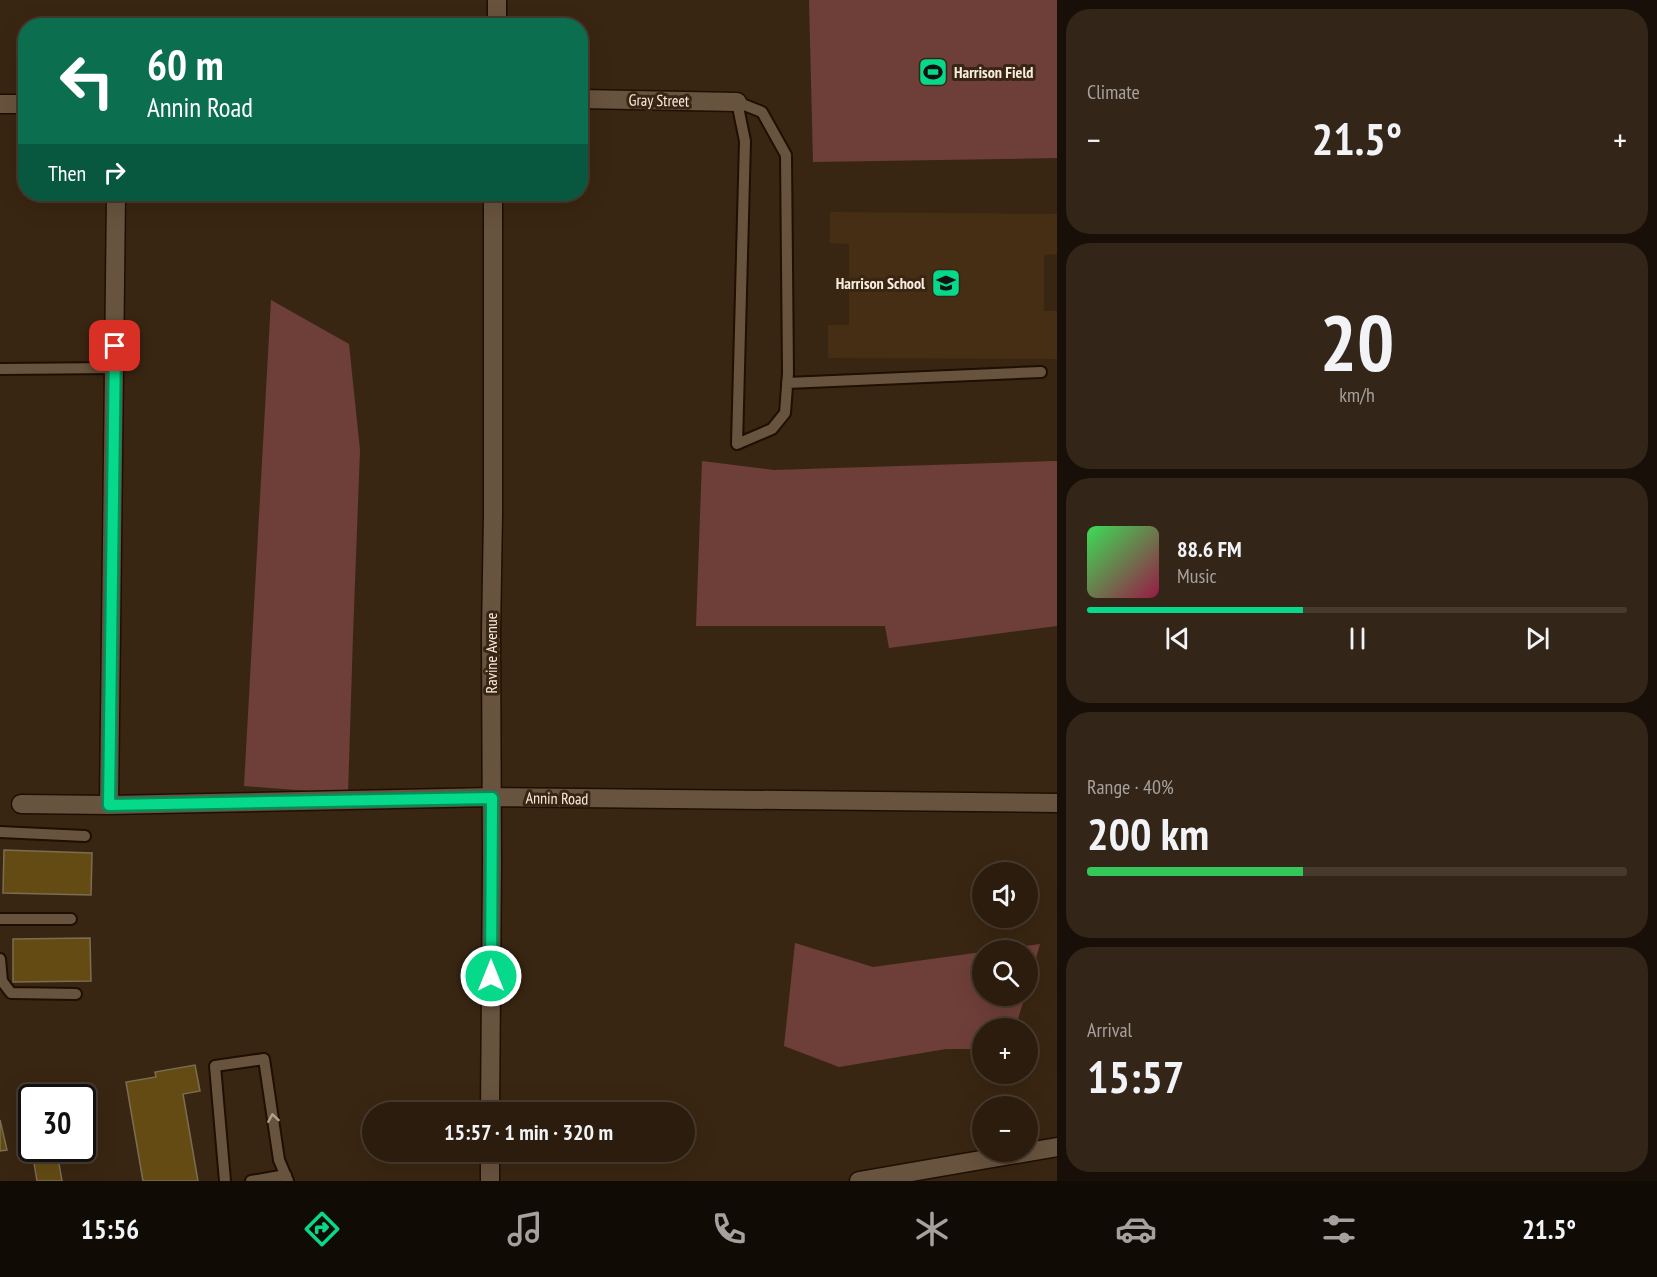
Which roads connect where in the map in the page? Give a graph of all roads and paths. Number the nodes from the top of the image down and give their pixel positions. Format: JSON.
{"nodes":[{"id":1,"x":497,"y":0,"type":"edge"},
{"id":2,"x":497,"y":18,"type":"edge"},
{"id":3,"x":588,"y":99,"type":"edge"},
{"id":4,"x":737,"y":102,"type":"junction"},
{"id":5,"x":0,"y":104,"type":"edge"},
{"id":6,"x":18,"y":104,"type":"edge"},
{"id":7,"x":116,"y":201,"type":"edge"},
{"id":8,"x":492,"y":201,"type":"edge"},
{"id":9,"x":115,"y":368,"type":"junction"},
{"id":10,"x":0,"y":369,"type":"edge"},
{"id":11,"x":1041,"y":372,"type":"dead end"},
{"id":12,"x":787,"y":383,"type":"junction"},
{"id":13,"x":492,"y":798,"type":"junction"},
{"id":14,"x":1057,"y":803,"type":"edge"},
{"id":15,"x":21,"y":804,"type":"dead end"},
{"id":16,"x":109,"y":805,"type":"junction"},
{"id":17,"x":0,"y":832,"type":"edge"},
{"id":18,"x":85,"y":836,"type":"dead end"},
{"id":19,"x":0,"y":919,"type":"edge"},
{"id":20,"x":71,"y":919,"type":"dead end"},
{"id":21,"x":0,"y":959,"type":"edge"},
{"id":22,"x":76,"y":994,"type":"dead end"},
{"id":23,"x":490,"y":1102,"type":"edge"},
{"id":24,"x":1057,"y":1147,"type":"edge"},
{"id":25,"x":490,"y":1162,"type":"edge"},
{"id":26,"x":287,"y":1178,"type":"edge"},
{"id":27,"x":225,"y":1181,"type":"edge"},
{"id":28,"x":251,"y":1181,"type":"edge"},
{"id":29,"x":490,"y":1181,"type":"edge"},
{"id":30,"x":859,"y":1181,"type":"edge"}],
"edges":[{"from":1,"to":2,"type":"street"},
{"from":3,"to":4,"type":"street","name":"Gray Street"},
{"from":4,"to":12,"type":"lane"},
{"from":4,"to":12,"type":"lane"},
{"from":5,"to":6,"type":"street"},
{"from":7,"to":9,"type":"street"},
{"from":8,"to":13,"type":"street","name":"Ravine Avenue"},
{"from":9,"to":10,"type":"lane"},
{"from":9,"to":16,"type":"street"},
{"from":11,"to":12,"type":"lane"},
{"from":13,"to":14,"type":"street","name":"Annin Road"},
{"from":13,"to":16,"type":"street","name":"Annin Road"},
{"from":13,"to":23,"type":"street","name":"Ravine Avenue"},
{"from":15,"to":16,"type":"street","name":"Annin Road"},
{"from":17,"to":18,"type":"lane"},
{"from":19,"to":20,"type":"lane"},
{"from":21,"to":22,"type":"lane"},
{"from":24,"to":30,"type":"street"},
{"from":25,"to":29,"type":"street"},
{"from":26,"to":27,"type":"lane","one_way":true},
{"from":26,"to":28,"type":"lane"}]}
